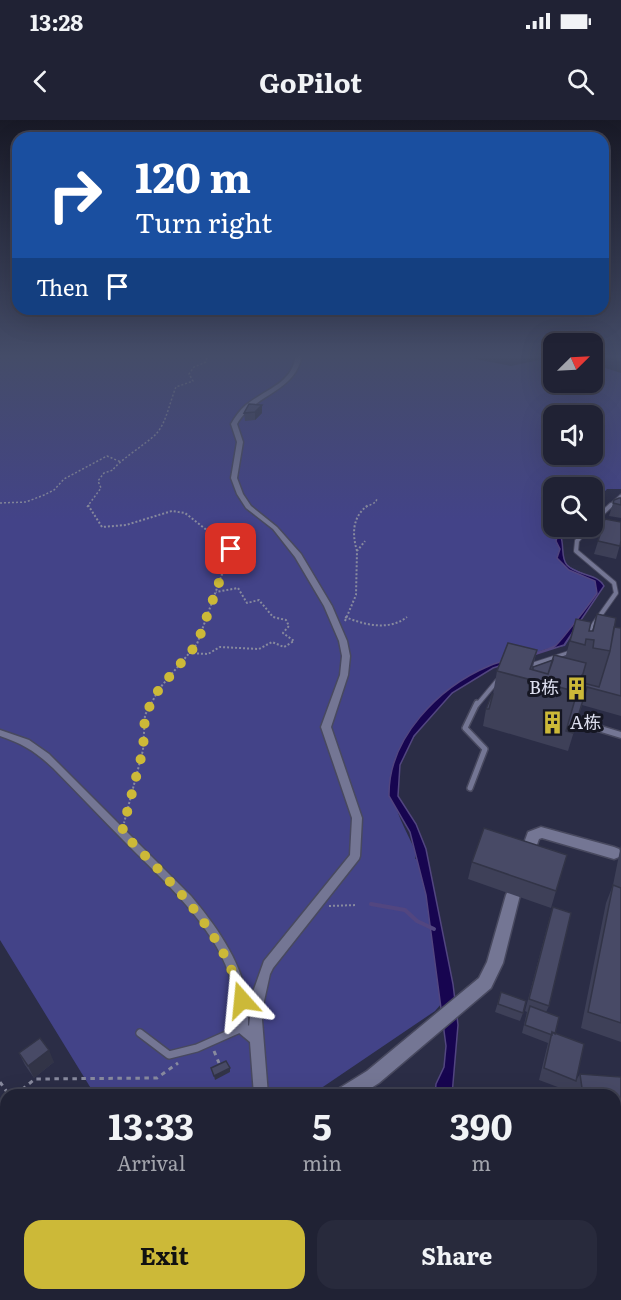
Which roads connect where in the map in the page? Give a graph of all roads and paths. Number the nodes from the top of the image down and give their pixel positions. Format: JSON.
{"nodes":[{"id":1,"x":167,"y":410,"type":"edge"},
{"id":2,"x":241,"y":410,"type":"edge"},
{"id":3,"x":121,"y":462,"type":"junction"},
{"id":4,"x":621,"y":496,"type":"edge"},
{"id":5,"x":377,"y":498,"type":"dead end"},
{"id":6,"x":0,"y":503,"type":"edge"},
{"id":7,"x":603,"y":513,"type":"edge"},
{"id":8,"x":581,"y":537,"type":"edge"},
{"id":9,"x":365,"y":541,"type":"dead end"},
{"id":10,"x":357,"y":551,"type":"junction"},
{"id":11,"x":214,"y":593,"type":"junction"},
{"id":12,"x":345,"y":617,"type":"junction"},
{"id":13,"x":407,"y":617,"type":"dead end"},
{"id":14,"x":343,"y":641,"type":"junction"},
{"id":15,"x":581,"y":644,"type":"edge"},
{"id":16,"x":575,"y":649,"type":"edge"},
{"id":17,"x":189,"y":653,"type":"junction"},
{"id":18,"x":519,"y":669,"type":"edge"},
{"id":19,"x":500,"y":680,"type":"edge"},
{"id":20,"x":591,"y":726,"type":"dead end"},
{"id":21,"x":0,"y":733,"type":"edge"},
{"id":22,"x":621,"y":735,"type":"edge"},
{"id":23,"x":470,"y":788,"type":"dead end"},
{"id":24,"x":122,"y":832,"type":"junction"},
{"id":25,"x":614,"y":853,"type":"dead end"},
{"id":26,"x":525,"y":861,"type":"edge"},
{"id":27,"x":513,"y":895,"type":"dead end"},
{"id":28,"x":357,"y":905,"type":"dead end"},
{"id":29,"x":323,"y":907,"type":"dead end"},
{"id":30,"x":242,"y":1028,"type":"junction"},
{"id":31,"x":140,"y":1033,"type":"dead end"},
{"id":32,"x":256,"y":1039,"type":"junction"},
{"id":33,"x":214,"y":1051,"type":"dead end"},
{"id":34,"x":182,"y":1055,"type":"junction"},
{"id":35,"x":219,"y":1063,"type":"edge"},
{"id":36,"x":22,"y":1089,"type":"edge"},
{"id":37,"x":260,"y":1089,"type":"edge"},
{"id":38,"x":354,"y":1089,"type":"edge"}],
"edges":[{"from":1,"to":3,"type":"path"},
{"from":2,"to":14,"type":"street"},
{"from":3,"to":6,"type":"path"},
{"from":3,"to":11,"type":"path"},
{"from":4,"to":7,"type":"lane"},
{"from":5,"to":10,"type":"path"},
{"from":8,"to":15,"type":"lane"},
{"from":9,"to":10,"type":"path"},
{"from":10,"to":12,"type":"path"},
{"from":11,"to":17,"type":"path"},
{"from":11,"to":17,"type":"path"},
{"from":12,"to":13,"type":"path"},
{"from":12,"to":14,"type":"path"},
{"from":14,"to":32,"type":"street"},
{"from":16,"to":18,"type":"lane"},
{"from":17,"to":24,"type":"path"},
{"from":19,"to":23,"type":"lane"},
{"from":20,"to":22,"type":"street"},
{"from":21,"to":24,"type":"street"},
{"from":24,"to":30,"type":"street"},
{"from":25,"to":26,"type":"main road"},
{"from":27,"to":38,"type":"main road"},
{"from":28,"to":29,"type":"path"},
{"from":30,"to":32,"type":"street"},
{"from":30,"to":34,"type":"lane"},
{"from":31,"to":34,"type":"lane"},
{"from":32,"to":37,"type":"street"},
{"from":33,"to":35,"type":"path"},
{"from":34,"to":36,"type":"path"}]}
